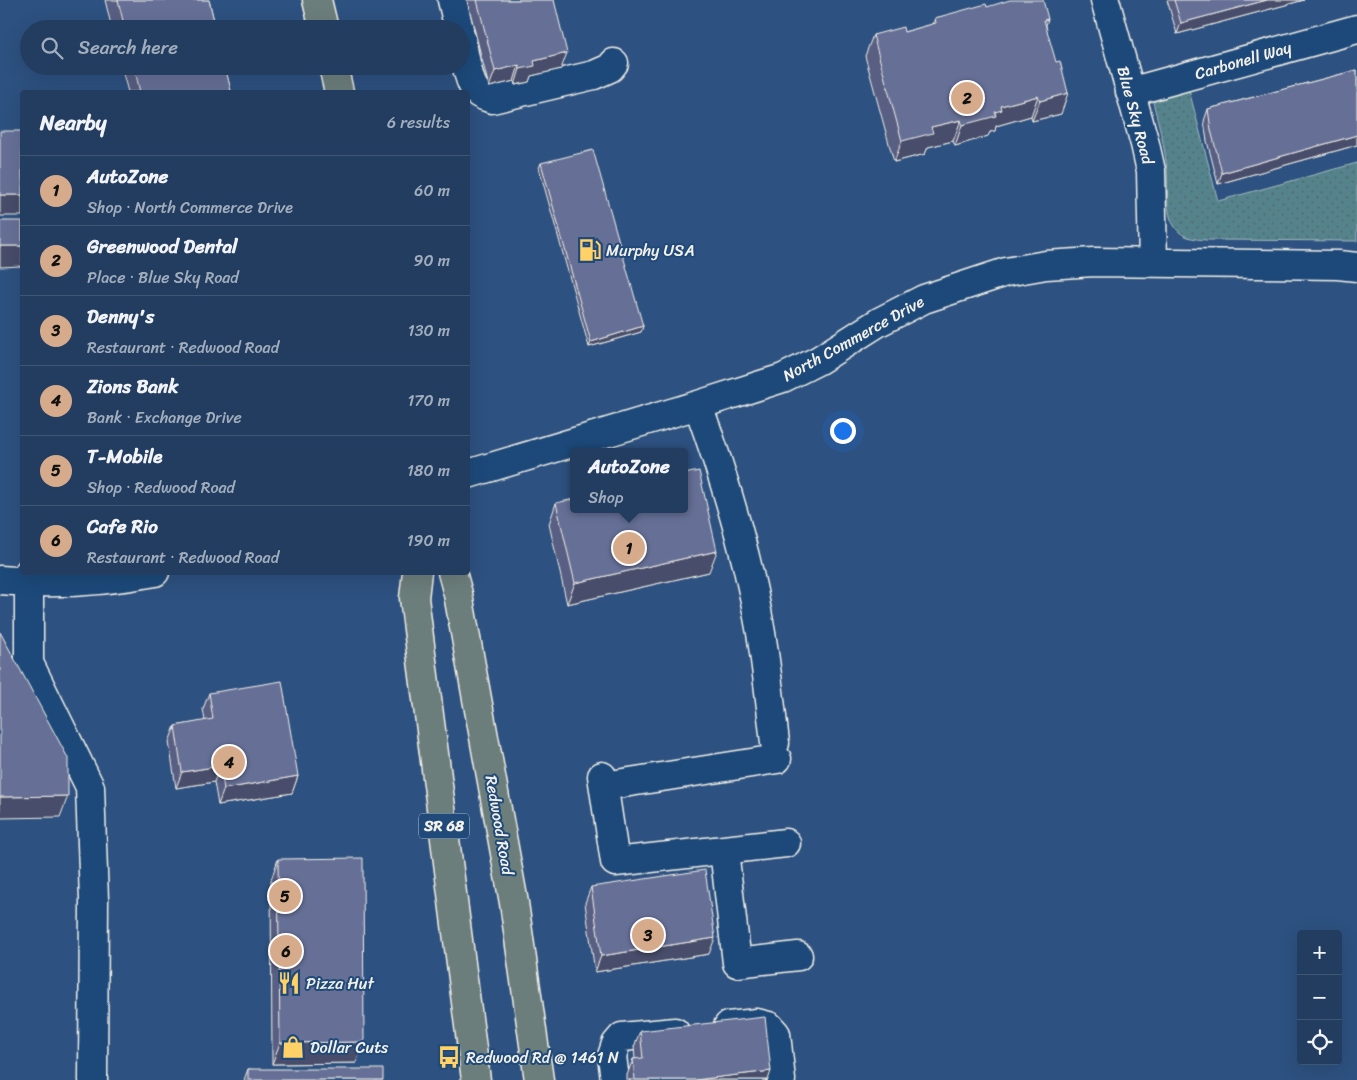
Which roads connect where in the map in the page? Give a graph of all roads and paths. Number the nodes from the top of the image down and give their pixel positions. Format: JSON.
{"nodes":[{"id":1,"x":318,"y":0,"type":"edge"},
{"id":2,"x":452,"y":0,"type":"edge"},
{"id":3,"x":1105,"y":0,"type":"edge"},
{"id":4,"x":322,"y":20,"type":"edge"},
{"id":5,"x":457,"y":20,"type":"edge"},
{"id":6,"x":1357,"y":28,"type":"edge"},
{"id":7,"x":614,"y":63,"type":"dead end"},
{"id":8,"x":470,"y":73,"type":"edge"},
{"id":9,"x":335,"y":75,"type":"edge"},
{"id":10,"x":339,"y":90,"type":"edge"},
{"id":11,"x":1130,"y":92,"type":"junction"},
{"id":12,"x":1153,"y":262,"type":"junction"},
{"id":13,"x":1351,"y":264,"type":"edge"},
{"id":14,"x":698,"y":406,"type":"junction"},
{"id":15,"x":470,"y":473,"type":"edge"},
{"id":16,"x":140,"y":575,"type":"edge"},
{"id":17,"x":417,"y":575,"type":"edge"},
{"id":18,"x":453,"y":575,"type":"edge"},
{"id":19,"x":29,"y":577,"type":"edge"},
{"id":20,"x":0,"y":580,"type":"edge"},
{"id":21,"x":786,"y":843,"type":"dead end"},
{"id":22,"x":724,"y":850,"type":"junction"},
{"id":23,"x":798,"y":956,"type":"dead end"},
{"id":24,"x":93,"y":1080,"type":"edge"},
{"id":25,"x":476,"y":1080,"type":"edge"},
{"id":26,"x":540,"y":1080,"type":"edge"},
{"id":27,"x":615,"y":1080,"type":"edge"},
{"id":28,"x":781,"y":1080,"type":"edge"}],
"edges":[{"from":1,"to":4,"type":"main road"},
{"from":2,"to":5,"type":"street"},
{"from":3,"to":11,"type":"street","name":"Blue Sky Road"},
{"from":6,"to":11,"type":"street","name":"Carbonell Way"},
{"from":7,"to":8,"type":"street"},
{"from":9,"to":10,"type":"main road"},
{"from":11,"to":12,"type":"street","name":"Blue Sky Road"},
{"from":12,"to":13,"type":"street","name":"North Commerce Drive"},
{"from":12,"to":14,"type":"street","name":"North Commerce Drive"},
{"from":14,"to":15,"type":"street","name":"North Commerce Drive"},
{"from":14,"to":22,"type":"street"},
{"from":16,"to":19,"type":"street"},
{"from":17,"to":25,"type":"main road","number":"SR 68"},
{"from":18,"to":26,"type":"main road","name":"Redwood Road"},
{"from":19,"to":20,"type":"street"},
{"from":19,"to":24,"type":"street"},
{"from":21,"to":22,"type":"street"},
{"from":22,"to":23,"type":"street"},
{"from":27,"to":28,"type":"street"}]}
